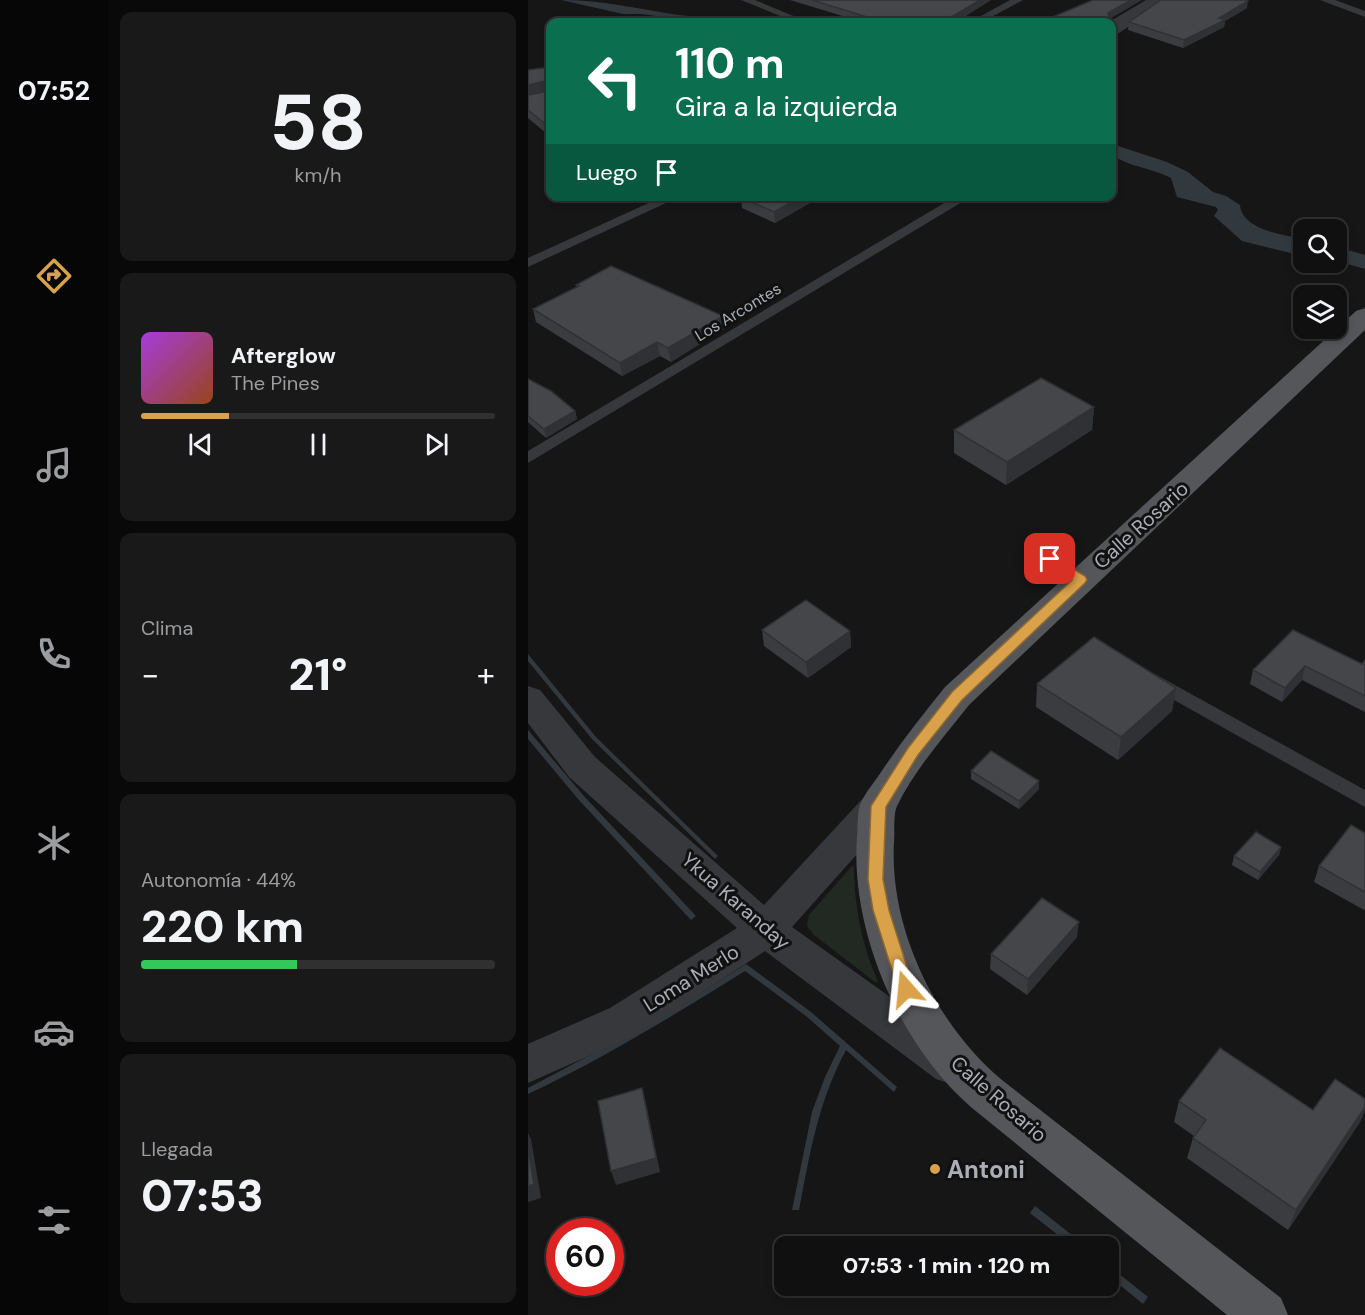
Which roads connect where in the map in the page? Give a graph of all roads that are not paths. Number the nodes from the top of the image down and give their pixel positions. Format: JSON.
{"nodes":[{"id":1,"x":746,"y":0,"type":"edge"},
{"id":2,"x":1159,"y":0,"type":"edge"},
{"id":3,"x":1325,"y":0,"type":"edge"},
{"id":4,"x":1010,"y":1,"type":"edge"},
{"id":5,"x":1365,"y":14,"type":"edge"},
{"id":6,"x":793,"y":18,"type":"edge"},
{"id":7,"x":982,"y":18,"type":"edge"},
{"id":8,"x":1116,"y":27,"type":"edge"},
{"id":9,"x":664,"y":201,"type":"edge"},
{"id":10,"x":958,"y":201,"type":"edge"},
{"id":11,"x":528,"y":263,"type":"edge"},
{"id":12,"x":1365,"y":316,"type":"edge"},
{"id":13,"x":528,"y":458,"type":"edge"},
{"id":14,"x":1050,"y":559,"type":"dead end"},
{"id":15,"x":1081,"y":580,"type":"junction"},
{"id":16,"x":1138,"y":671,"type":"edge"},
{"id":17,"x":528,"y":699,"type":"edge"},
{"id":18,"x":1365,"y":799,"type":"edge"},
{"id":19,"x":878,"y":806,"type":"junction"},
{"id":20,"x":766,"y":930,"type":"junction"},
{"id":21,"x":528,"y":1064,"type":"edge"},
{"id":22,"x":967,"y":1077,"type":"junction"},
{"id":23,"x":1264,"y":1315,"type":"edge"}],
"edges":[{"from":1,"to":6,"type":"lane"},
{"from":2,"to":8,"type":"street"},
{"from":3,"to":5,"type":"lane"},
{"from":4,"to":7,"type":"lane"},
{"from":9,"to":11,"type":"lane"},
{"from":10,"to":13,"type":"lane","name":"Los Arcontes"},
{"from":12,"to":15,"type":"main road","name":"Calle Rosario"},
{"from":14,"to":15,"type":"lane"},
{"from":15,"to":19,"type":"main road","name":"Calle Rosario"},
{"from":16,"to":18,"type":"lane"},
{"from":17,"to":20,"type":"street","name":"Ykua Karanday"},
{"from":19,"to":20,"type":"street","name":"Loma Merlo"},
{"from":19,"to":22,"type":"main road","name":"Calle Rosario"},
{"from":20,"to":21,"type":"street","name":"Loma Merlo"},
{"from":20,"to":22,"type":"street","name":"Ykua Karanday"},
{"from":22,"to":23,"type":"main road","name":"Calle Rosario"}]}
